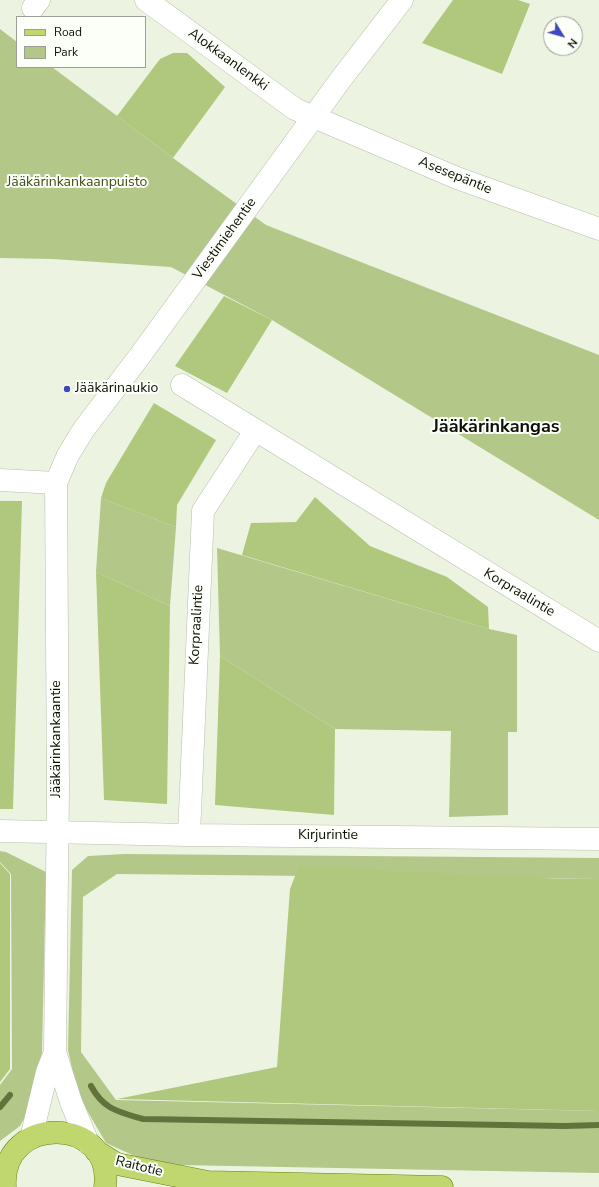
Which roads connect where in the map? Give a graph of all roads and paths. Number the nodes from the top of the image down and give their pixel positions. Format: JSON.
{"nodes":[{"id":1,"x":146,"y":0,"type":"edge"},
{"id":2,"x":402,"y":0,"type":"edge"},
{"id":3,"x":313,"y":117,"type":"junction"},
{"id":4,"x":599,"y":229,"type":"edge"},
{"id":5,"x":182,"y":385,"type":"dead end"},
{"id":6,"x":255,"y":431,"type":"junction"},
{"id":7,"x":0,"y":480,"type":"edge"},
{"id":8,"x":56,"y":483,"type":"junction"},
{"id":9,"x":599,"y":641,"type":"edge"},
{"id":10,"x":0,"y":831,"type":"edge"},
{"id":11,"x":57,"y":832,"type":"junction"},
{"id":12,"x":189,"y":835,"type":"junction"},
{"id":13,"x":599,"y":839,"type":"edge"},
{"id":14,"x":55,"y":1052,"type":"junction"},
{"id":15,"x":17,"y":1145,"type":"edge"},
{"id":16,"x":92,"y":1147,"type":"junction"},
{"id":17,"x":198,"y":1184,"type":"edge"},
{"id":18,"x":5,"y":1187,"type":"edge"},
{"id":19,"x":106,"y":1187,"type":"edge"},
{"id":20,"x":442,"y":1187,"type":"edge"}],
"edges":[{"from":1,"to":3,"type":"street","name":"Alokkaanlenkki"},
{"from":2,"to":3,"type":"street","name":"Viestimiehentie"},
{"from":3,"to":4,"type":"street","name":"Asesepäntie"},
{"from":3,"to":8,"type":"street","name":"Viestimiehentie"},
{"from":5,"to":6,"type":"street","name":"Korpraalintie"},
{"from":6,"to":9,"type":"street","name":"Korpraalintie"},
{"from":6,"to":12,"type":"street","name":"Korpraalintie"},
{"from":7,"to":8,"type":"street"},
{"from":8,"to":11,"type":"street","name":"Jääkärinkankaantie"},
{"from":10,"to":11,"type":"street","name":"Kirjurintie"},
{"from":11,"to":12,"type":"street","name":"Kirjurintie"},
{"from":11,"to":14,"type":"street","name":"Jääkärinkankaantie"},
{"from":12,"to":13,"type":"street","name":"Kirjurintie"},
{"from":14,"to":15,"type":"street","name":"Jääkärinkankaantie"},
{"from":14,"to":16,"type":"street","name":"Jääkärinkankaantie"},
{"from":15,"to":16,"type":"main road","name":"Raitotie"},
{"from":15,"to":18,"type":"main road"},
{"from":16,"to":17,"type":"main road","name":"Raitotie"},
{"from":16,"to":19,"type":"main road","name":"Raitotie"},
{"from":17,"to":20,"type":"main road","name":"Raitotie"}]}
